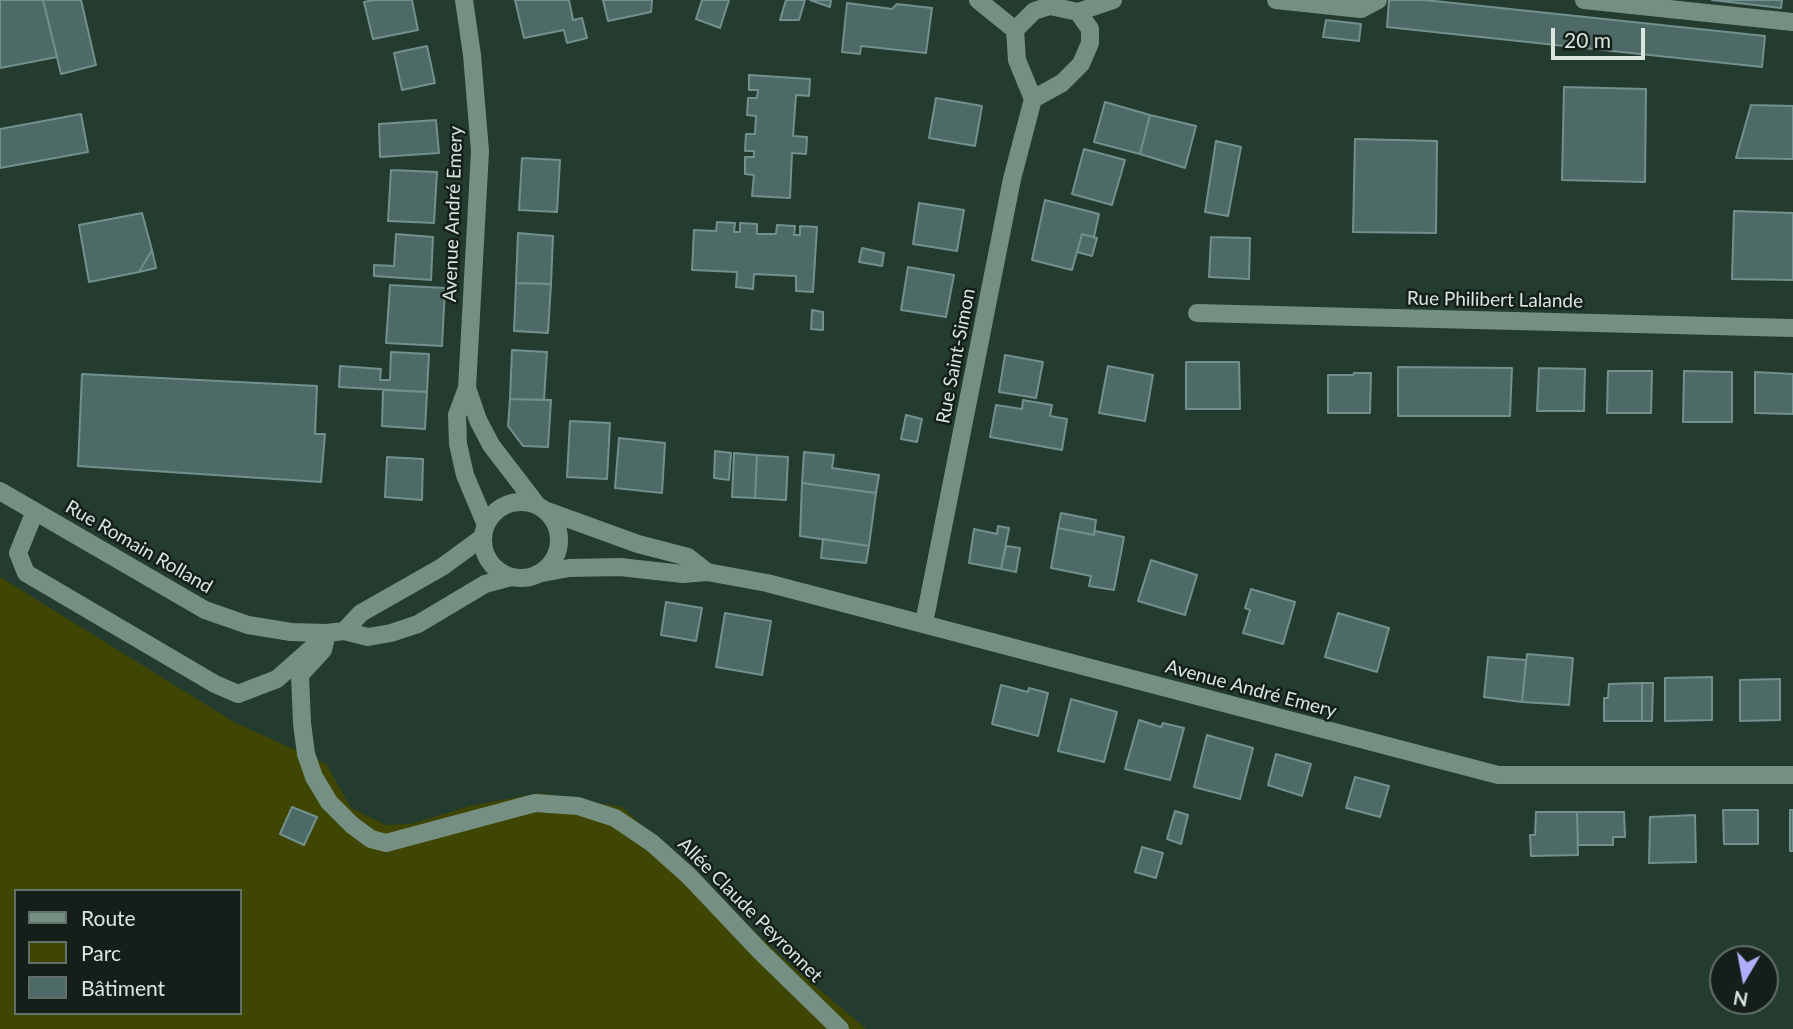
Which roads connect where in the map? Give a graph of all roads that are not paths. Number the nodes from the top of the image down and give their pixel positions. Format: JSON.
{"nodes":[{"id":1,"x":464,"y":0,"type":"edge"},
{"id":2,"x":978,"y":0,"type":"edge"},
{"id":3,"x":1113,"y":0,"type":"edge"},
{"id":4,"x":1276,"y":0,"type":"edge"},
{"id":5,"x":1378,"y":0,"type":"edge"},
{"id":6,"x":1584,"y":0,"type":"edge"},
{"id":7,"x":1078,"y":12,"type":"junction"},
{"id":8,"x":1793,"y":22,"type":"edge"},
{"id":9,"x":1015,"y":30,"type":"junction"},
{"id":10,"x":1033,"y":99,"type":"junction"},
{"id":11,"x":1197,"y":313,"type":"dead end"},
{"id":12,"x":1793,"y":328,"type":"edge"},
{"id":13,"x":467,"y":387,"type":"junction"},
{"id":14,"x":0,"y":491,"type":"edge"},
{"id":15,"x":542,"y":508,"type":"junction"},
{"id":16,"x":35,"y":511,"type":"junction"},
{"id":17,"x":484,"y":531,"type":"junction"},
{"id":18,"x":707,"y":572,"type":"junction"},
{"id":19,"x":537,"y":575,"type":"junction"},
{"id":20,"x":511,"y":577,"type":"junction"},
{"id":21,"x":924,"y":623,"type":"junction"},
{"id":22,"x":336,"y":632,"type":"junction"},
{"id":23,"x":1793,"y":775,"type":"edge"},
{"id":24,"x":841,"y":1029,"type":"edge"}],
"edges":[{"from":1,"to":13,"type":"street","name":"Avenue André Emery"},
{"from":2,"to":9,"type":"street"},
{"from":3,"to":7,"type":"street"},
{"from":4,"to":5,"type":"street"},
{"from":6,"to":8,"type":"street"},
{"from":7,"to":9,"type":"street"},
{"from":7,"to":10,"type":"street"},
{"from":9,"to":10,"type":"street"},
{"from":10,"to":21,"type":"street","name":"Rue Saint-Simon"},
{"from":11,"to":12,"type":"street","name":"Rue Philibert Lalande"},
{"from":13,"to":15,"type":"street","name":"Avenue André Emery"},
{"from":13,"to":17,"type":"street","name":"Avenue André Emery"},
{"from":14,"to":16,"type":"street","name":"Rue Romain Rolland"},
{"from":15,"to":17,"type":"street"},
{"from":15,"to":18,"type":"street","name":"Avenue André Emery"},
{"from":15,"to":19,"type":"street"},
{"from":16,"to":22,"type":"street","name":"Rue Romain Rolland"},
{"from":16,"to":22,"type":"street"},
{"from":17,"to":20,"type":"street"},
{"from":17,"to":22,"type":"street"},
{"from":18,"to":19,"type":"street","name":"Avenue André Emery"},
{"from":18,"to":21,"type":"street","name":"Avenue André Emery"},
{"from":19,"to":20,"type":"street"},
{"from":20,"to":22,"type":"street","name":"Rue Romain Rolland"},
{"from":21,"to":23,"type":"street","name":"Avenue André Emery"},
{"from":22,"to":24,"type":"street","name":"Allée Claude Peyronnet"}]}
